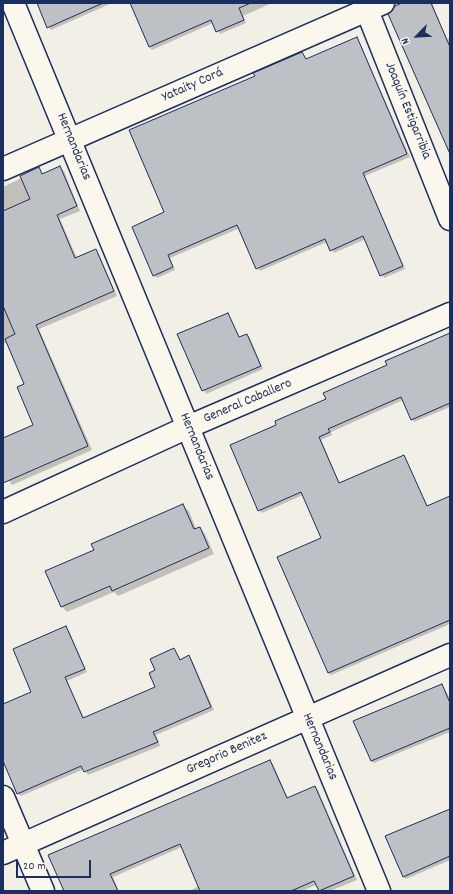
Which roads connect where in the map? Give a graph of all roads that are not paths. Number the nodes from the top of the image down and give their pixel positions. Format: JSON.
{"nodes":[{"id":1,"x":13,"y":3,"type":"edge"},
{"id":2,"x":372,"y":5,"type":"edge"},
{"id":3,"x":70,"y":140,"type":"junction"},
{"id":4,"x":3,"y":169,"type":"edge"},
{"id":5,"x":450,"y":219,"type":"edge"},
{"id":6,"x":450,"y":314,"type":"edge"},
{"id":7,"x":188,"y":428,"type":"junction"},
{"id":8,"x":3,"y":512,"type":"edge"},
{"id":9,"x":450,"y":655,"type":"edge"},
{"id":10,"x":307,"y":718,"type":"junction"},
{"id":11,"x":3,"y":797,"type":"edge"},
{"id":12,"x":23,"y":844,"type":"junction"},
{"id":13,"x":3,"y":853,"type":"edge"},
{"id":14,"x":43,"y":891,"type":"edge"},
{"id":15,"x":379,"y":891,"type":"edge"}],
"edges":[{"from":1,"to":3,"type":"street","name":"Hernandarias"},
{"from":2,"to":3,"type":"street","name":"Yataity Corá"},
{"from":2,"to":5,"type":"street","name":"Joaquín Estigarribia"},
{"from":3,"to":4,"type":"street","name":"Yataity Corá"},
{"from":3,"to":7,"type":"street","name":"Hernandarias"},
{"from":6,"to":7,"type":"street","name":"General Caballero"},
{"from":7,"to":8,"type":"street","name":"General Caballero"},
{"from":7,"to":10,"type":"street","name":"Hernandarias"},
{"from":9,"to":10,"type":"street","name":"Gregorio Benitez"},
{"from":10,"to":12,"type":"street","name":"Gregorio Benitez"},
{"from":10,"to":15,"type":"street","name":"Hernandarias"},
{"from":11,"to":12,"type":"street"},
{"from":12,"to":13,"type":"street","name":"Gregorio Benitez"},
{"from":12,"to":14,"type":"street"}]}
